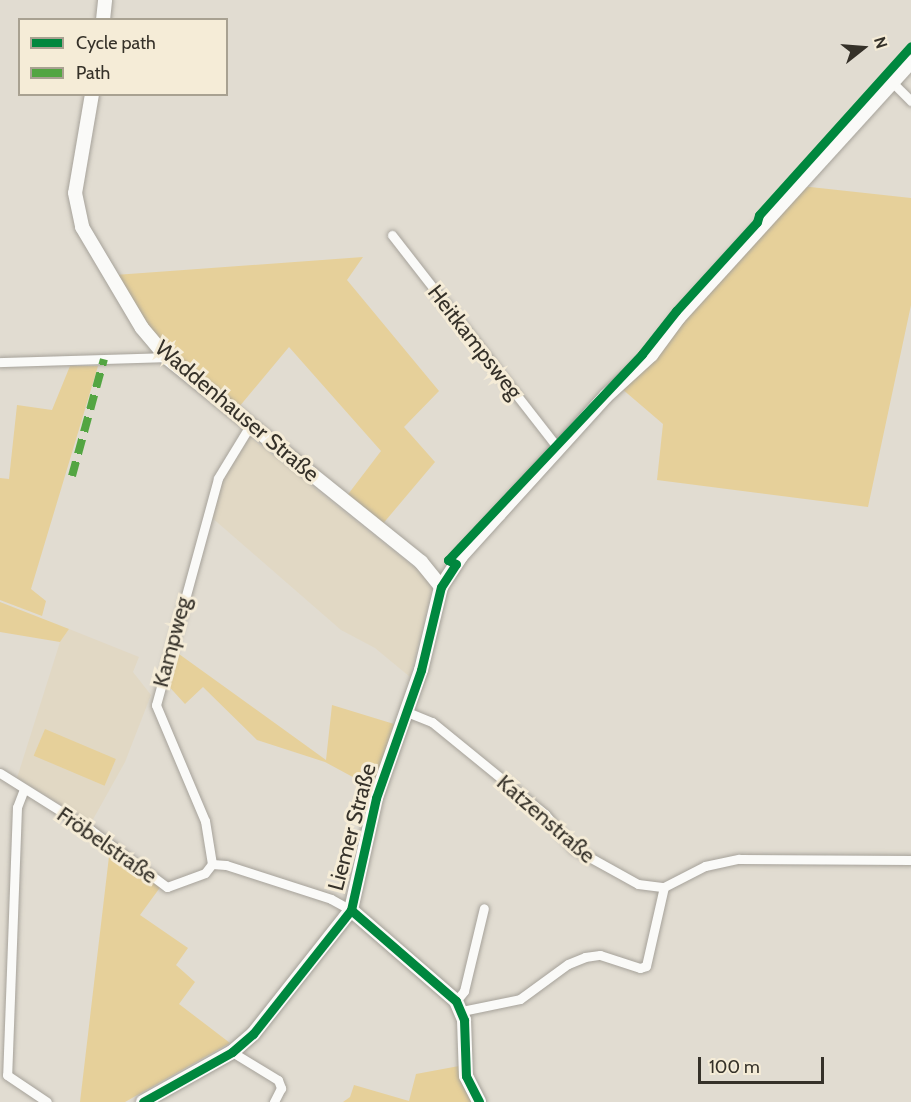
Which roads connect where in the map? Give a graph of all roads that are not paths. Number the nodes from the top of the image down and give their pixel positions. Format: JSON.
{"nodes":[{"id":1,"x":105,"y":0,"type":"edge"},
{"id":2,"x":104,"y":18,"type":"edge"},
{"id":3,"x":911,"y":62,"type":"edge"},
{"id":4,"x":892,"y":82,"type":"junction"},
{"id":5,"x":92,"y":96,"type":"edge"},
{"id":6,"x":911,"y":101,"type":"edge"},
{"id":7,"x":392,"y":235,"type":"dead end"},
{"id":8,"x":166,"y":357,"type":"junction"},
{"id":9,"x":0,"y":362,"type":"edge"},
{"id":10,"x":251,"y":424,"type":"junction"},
{"id":11,"x":558,"y":448,"type":"junction"},
{"id":12,"x":441,"y":587,"type":"junction"},
{"id":13,"x":407,"y":712,"type":"junction"},
{"id":14,"x":0,"y":773,"type":"edge"},
{"id":15,"x":24,"y":789,"type":"junction"},
{"id":16,"x":911,"y":860,"type":"edge"},
{"id":17,"x":212,"y":864,"type":"junction"},
{"id":18,"x":664,"y":887,"type":"junction"},
{"id":19,"x":484,"y":908,"type":"dead end"},
{"id":20,"x":351,"y":910,"type":"junction"},
{"id":21,"x":459,"y":1006,"type":"junction"},
{"id":22,"x":232,"y":1052,"type":"junction"},
{"id":23,"x":47,"y":1102,"type":"edge"},
{"id":24,"x":143,"y":1102,"type":"edge"},
{"id":25,"x":274,"y":1102,"type":"edge"},
{"id":26,"x":479,"y":1102,"type":"edge"}],
"edges":[{"from":1,"to":2,"type":"main road"},
{"from":3,"to":4,"type":"main road"},
{"from":4,"to":6,"type":"street"},
{"from":4,"to":11,"type":"main road"},
{"from":5,"to":8,"type":"main road","name":"Waddenhauser Straße"},
{"from":7,"to":11,"type":"street","name":"Heitkampsweg"},
{"from":8,"to":9,"type":"street"},
{"from":8,"to":10,"type":"main road","name":"Waddenhauser Straße"},
{"from":10,"to":12,"type":"main road","name":"Waddenhauser Straße"},
{"from":10,"to":17,"type":"street","name":"Kampweg"},
{"from":11,"to":12,"type":"main road"},
{"from":12,"to":13,"type":"main road","name":"Liemer Straße"},
{"from":13,"to":18,"type":"street","name":"Katzenstraße"},
{"from":13,"to":20,"type":"main road","name":"Liemer Straße"},
{"from":14,"to":15,"type":"street","name":"Fröbelstraße"},
{"from":15,"to":17,"type":"street","name":"Fröbelstraße"},
{"from":15,"to":23,"type":"street"},
{"from":16,"to":18,"type":"street"},
{"from":17,"to":20,"type":"street"},
{"from":18,"to":21,"type":"street"},
{"from":19,"to":21,"type":"street"},
{"from":20,"to":21,"type":"main road","name":"Liemer Straße"},
{"from":20,"to":22,"type":"main road"},
{"from":21,"to":26,"type":"main road"},
{"from":22,"to":24,"type":"main road"},
{"from":22,"to":25,"type":"street"}]}
